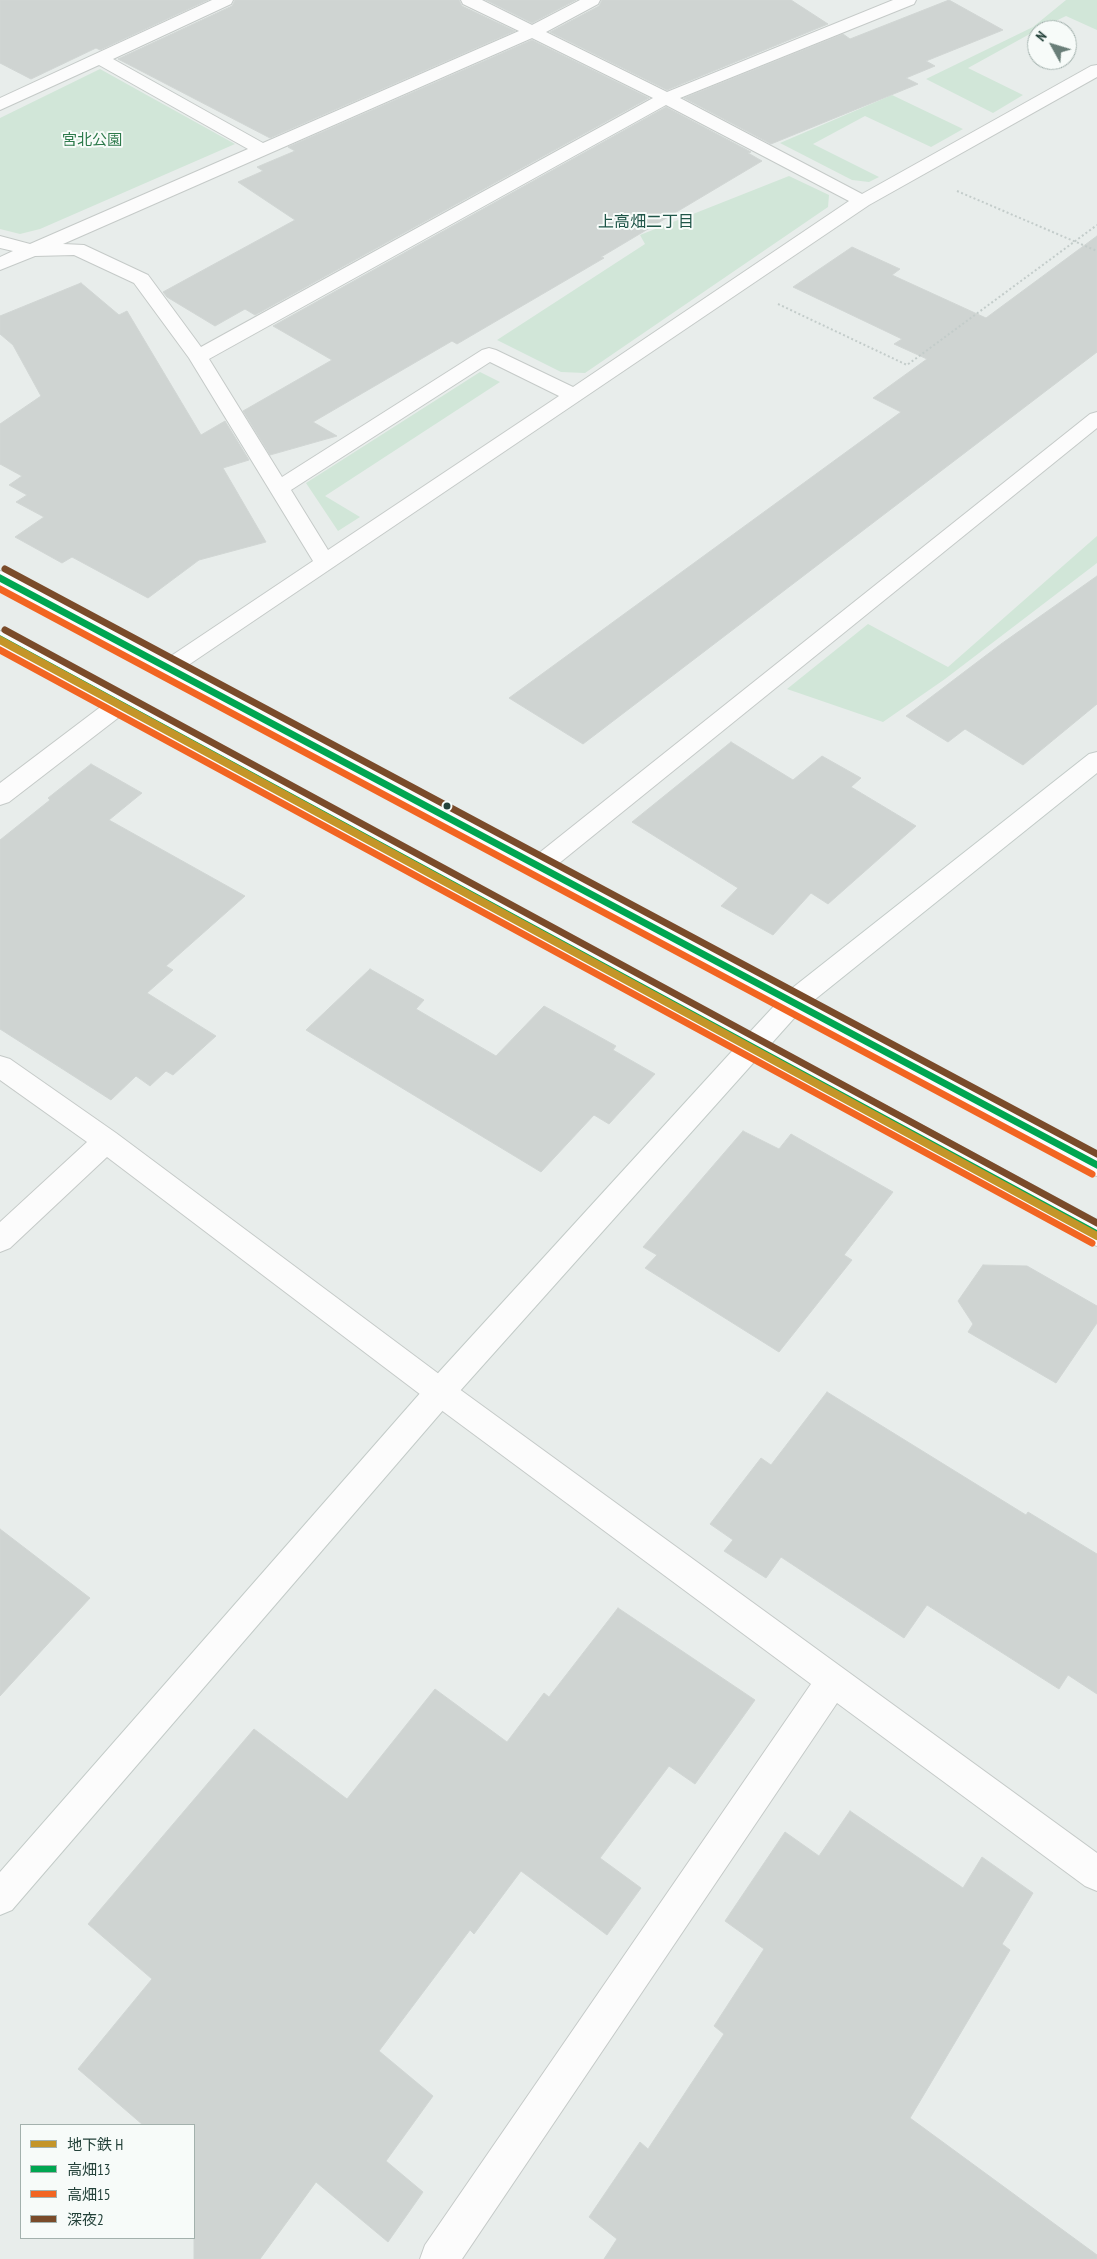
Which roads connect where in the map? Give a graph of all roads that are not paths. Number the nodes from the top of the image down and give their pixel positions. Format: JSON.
{"nodes":[{"id":1,"x":225,"y":0,"type":"edge"},
{"id":2,"x":469,"y":0,"type":"edge"},
{"id":3,"x":592,"y":0,"type":"edge"},
{"id":4,"x":908,"y":0,"type":"edge"},
{"id":5,"x":532,"y":32,"type":"junction"},
{"id":6,"x":99,"y":58,"type":"junction"},
{"id":7,"x":1097,"y":70,"type":"edge"},
{"id":8,"x":666,"y":98,"type":"junction"},
{"id":9,"x":0,"y":105,"type":"edge"},
{"id":10,"x":262,"y":150,"type":"junction"},
{"id":11,"x":862,"y":201,"type":"junction"},
{"id":12,"x":0,"y":242,"type":"edge"},
{"id":13,"x":31,"y":250,"type":"junction"},
{"id":14,"x":0,"y":264,"type":"edge"},
{"id":15,"x":198,"y":357,"type":"junction"},
{"id":16,"x":574,"y":395,"type":"junction"},
{"id":17,"x":1097,"y":418,"type":"edge"},
{"id":18,"x":279,"y":488,"type":"junction"},
{"id":19,"x":325,"y":563,"type":"junction"},
{"id":20,"x":0,"y":578,"type":"edge"},
{"id":21,"x":0,"y":639,"type":"edge"},
{"id":22,"x":170,"y":668,"type":"junction"},
{"id":23,"x":119,"y":705,"type":"junction"},
{"id":24,"x":1097,"y":760,"type":"edge"},
{"id":25,"x":0,"y":796,"type":"edge"},
{"id":26,"x":538,"y":867,"type":"junction"},
{"id":27,"x":792,"y":1003,"type":"junction"},
{"id":28,"x":752,"y":1048,"type":"junction"},
{"id":29,"x":0,"y":1066,"type":"edge"},
{"id":30,"x":106,"y":1141,"type":"junction"},
{"id":31,"x":1097,"y":1165,"type":"edge"},
{"id":32,"x":1097,"y":1234,"type":"edge"},
{"id":33,"x":0,"y":1240,"type":"edge"},
{"id":34,"x":440,"y":1392,"type":"junction"},
{"id":35,"x":832,"y":1681,"type":"junction"},
{"id":36,"x":1097,"y":1874,"type":"edge"},
{"id":37,"x":0,"y":1898,"type":"edge"},
{"id":38,"x":438,"y":2259,"type":"edge"}],
"edges":[{"from":1,"to":6,"type":"street"},
{"from":2,"to":5,"type":"street"},
{"from":3,"to":5,"type":"street"},
{"from":4,"to":8,"type":"street"},
{"from":5,"to":8,"type":"street"},
{"from":5,"to":10,"type":"street"},
{"from":6,"to":9,"type":"street"},
{"from":6,"to":10,"type":"street"},
{"from":7,"to":11,"type":"street"},
{"from":8,"to":11,"type":"street"},
{"from":8,"to":15,"type":"street"},
{"from":10,"to":13,"type":"street"},
{"from":11,"to":16,"type":"street"},
{"from":12,"to":13,"type":"street"},
{"from":13,"to":14,"type":"street"},
{"from":13,"to":15,"type":"street"},
{"from":15,"to":18,"type":"street"},
{"from":16,"to":18,"type":"street"},
{"from":16,"to":19,"type":"street"},
{"from":17,"to":26,"type":"street"},
{"from":18,"to":19,"type":"street"},
{"from":19,"to":22,"type":"street"},
{"from":20,"to":22,"type":"street"},
{"from":21,"to":23,"type":"street"},
{"from":22,"to":26,"type":"street"},
{"from":23,"to":25,"type":"street"},
{"from":23,"to":28,"type":"street"},
{"from":24,"to":27,"type":"street"},
{"from":26,"to":27,"type":"street"},
{"from":27,"to":28,"type":"street"},
{"from":27,"to":31,"type":"street"},
{"from":28,"to":32,"type":"street"},
{"from":28,"to":34,"type":"street"},
{"from":29,"to":30,"type":"street"},
{"from":30,"to":33,"type":"street"},
{"from":30,"to":34,"type":"street"},
{"from":34,"to":35,"type":"street"},
{"from":34,"to":37,"type":"street"},
{"from":35,"to":36,"type":"street"},
{"from":35,"to":38,"type":"street"}]}
